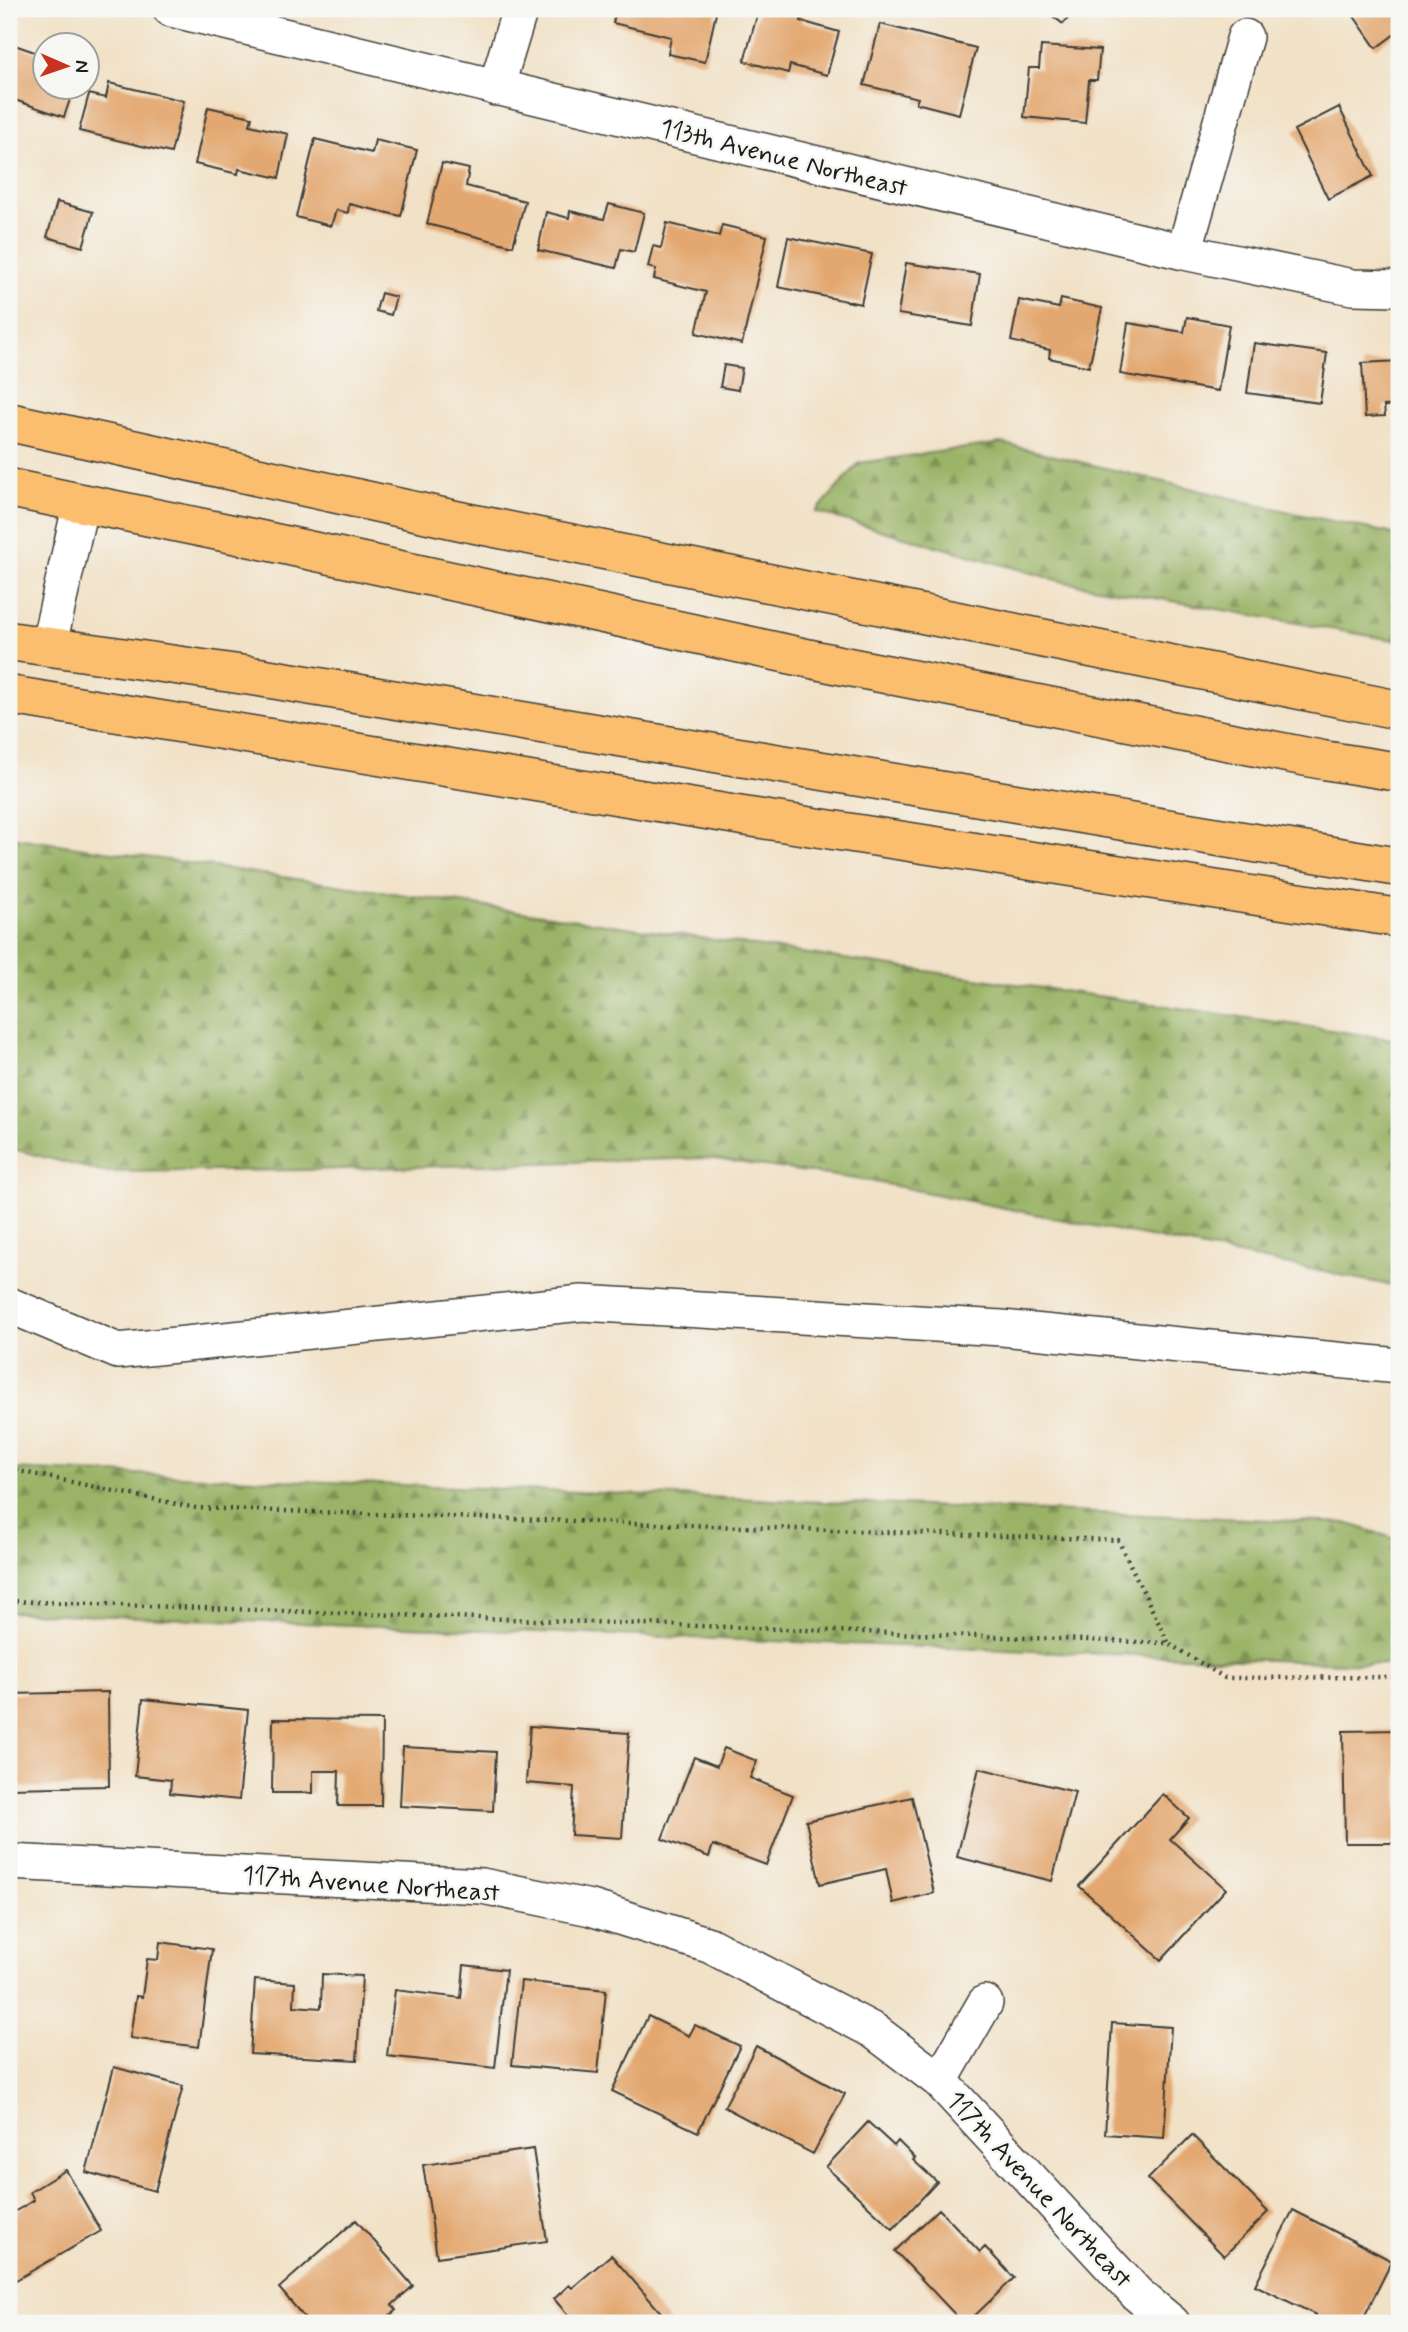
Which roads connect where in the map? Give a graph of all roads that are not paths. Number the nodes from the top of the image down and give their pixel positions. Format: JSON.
{"nodes":[{"id":1,"x":171,"y":9,"type":"edge"},
{"id":2,"x":520,"y":9,"type":"edge"},
{"id":3,"x":1245,"y":37,"type":"dead end"},
{"id":4,"x":496,"y":88,"type":"junction"},
{"id":5,"x":1184,"y":252,"type":"junction"},
{"id":6,"x":1399,"y":288,"type":"edge"},
{"id":7,"x":9,"y":422,"type":"edge"},
{"id":8,"x":9,"y":488,"type":"edge"},
{"id":9,"x":80,"y":503,"type":"junction"},
{"id":10,"x":9,"y":641,"type":"edge"},
{"id":11,"x":48,"y":648,"type":"junction"},
{"id":12,"x":9,"y":695,"type":"edge"},
{"id":13,"x":1399,"y":710,"type":"edge"},
{"id":14,"x":1399,"y":772,"type":"edge"},
{"id":15,"x":1399,"y":867,"type":"edge"},
{"id":16,"x":1399,"y":919,"type":"edge"},
{"id":17,"x":9,"y":1305,"type":"edge"},
{"id":18,"x":1399,"y":1366,"type":"edge"},
{"id":19,"x":9,"y":1862,"type":"edge"},
{"id":20,"x":985,"y":2003,"type":"dead end"},
{"id":21,"x":940,"y":2081,"type":"junction"},
{"id":22,"x":1172,"y":2323,"type":"edge"}],
"edges":[{"from":1,"to":4,"type":"street","name":"113th Avenue Northeast"},
{"from":2,"to":4,"type":"street"},
{"from":3,"to":5,"type":"street"},
{"from":4,"to":5,"type":"street","name":"113th Avenue Northeast"},
{"from":5,"to":6,"type":"street","name":"113th Avenue Northeast"},
{"from":7,"to":13,"type":"highway"},
{"from":8,"to":9,"type":"highway"},
{"from":9,"to":11,"type":"street"},
{"from":9,"to":14,"type":"highway"},
{"from":10,"to":11,"type":"highway"},
{"from":11,"to":15,"type":"highway"},
{"from":12,"to":16,"type":"highway"},
{"from":17,"to":18,"type":"street"},
{"from":19,"to":21,"type":"street","name":"117th Avenue Northeast"},
{"from":20,"to":21,"type":"street","name":"117th Avenue Northeast"},
{"from":21,"to":22,"type":"street","name":"117th Avenue Northeast"}]}
